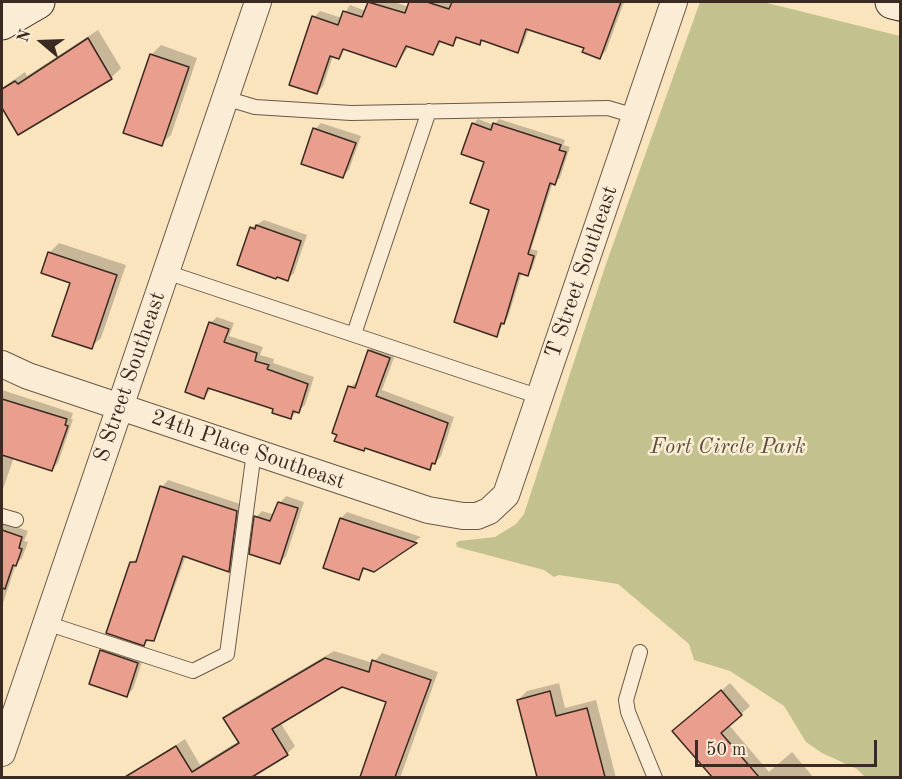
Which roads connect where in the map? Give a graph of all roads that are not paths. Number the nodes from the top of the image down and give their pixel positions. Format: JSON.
{"nodes":[{"id":1,"x":38,"y":2,"type":"edge"},
{"id":2,"x":258,"y":2,"type":"edge"},
{"id":3,"x":674,"y":2,"type":"edge"},
{"id":4,"x":892,"y":2,"type":"edge"},
{"id":5,"x":900,"y":4,"type":"edge"},
{"id":6,"x":2,"y":23,"type":"edge"},
{"id":7,"x":225,"y":98,"type":"junction"},
{"id":8,"x":429,"y":111,"type":"junction"},
{"id":9,"x":635,"y":116,"type":"junction"},
{"id":10,"x":166,"y":272,"type":"junction"},
{"id":11,"x":354,"y":334,"type":"junction"},
{"id":12,"x":2,"y":364,"type":"edge"},
{"id":13,"x":540,"y":397,"type":"junction"},
{"id":14,"x":120,"y":407,"type":"junction"},
{"id":15,"x":254,"y":452,"type":"junction"},
{"id":16,"x":2,"y":516,"type":"edge"},
{"id":17,"x":463,"y":516,"type":"joint"},
{"id":18,"x":16,"y":520,"type":"dead end"},
{"id":19,"x":46,"y":623,"type":"junction"},
{"id":20,"x":640,"y":652,"type":"dead end"},
{"id":21,"x":2,"y":753,"type":"edge"},
{"id":22,"x":655,"y":777,"type":"edge"}],
"edges":[{"from":1,"to":6,"type":"street"},
{"from":2,"to":7,"type":"street","name":"S Street Southeast"},
{"from":3,"to":9,"type":"street","name":"T Street Southeast"},
{"from":4,"to":5,"type":"street"},
{"from":7,"to":8,"type":"lane"},
{"from":7,"to":10,"type":"street","name":"S Street Southeast"},
{"from":8,"to":9,"type":"lane"},
{"from":8,"to":11,"type":"lane"},
{"from":9,"to":13,"type":"street","name":"T Street Southeast"},
{"from":10,"to":11,"type":"lane"},
{"from":10,"to":14,"type":"street","name":"S Street Southeast"},
{"from":11,"to":13,"type":"lane"},
{"from":12,"to":14,"type":"street","name":"24th Place Southeast"},
{"from":13,"to":17,"type":"street","name":"T Street Southeast"},
{"from":14,"to":15,"type":"street","name":"24th Place Southeast"},
{"from":14,"to":19,"type":"street","name":"S Street Southeast"},
{"from":15,"to":17,"type":"street","name":"24th Place Southeast"},
{"from":15,"to":19,"type":"lane"},
{"from":16,"to":18,"type":"lane"},
{"from":19,"to":21,"type":"street","name":"S Street Southeast"},
{"from":20,"to":22,"type":"lane"}]}
